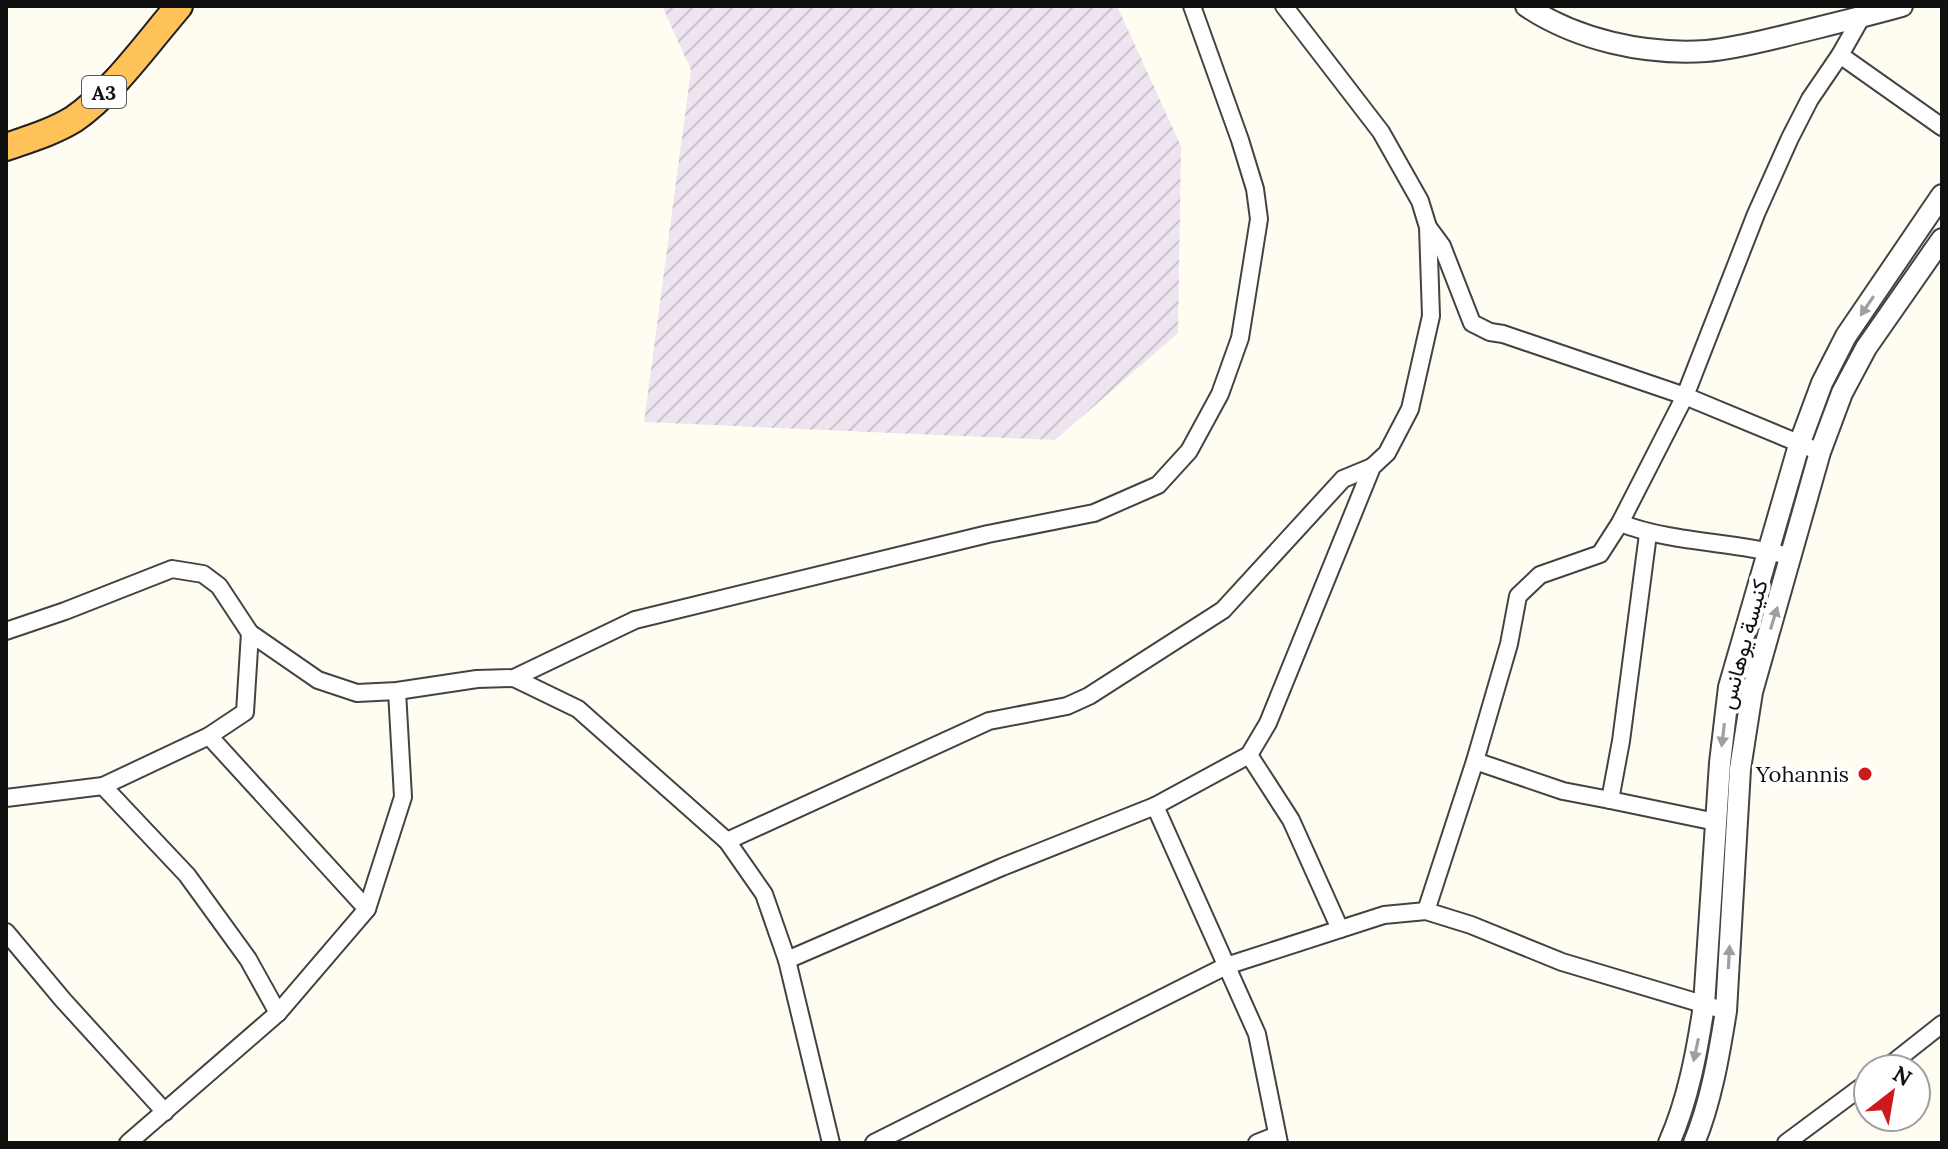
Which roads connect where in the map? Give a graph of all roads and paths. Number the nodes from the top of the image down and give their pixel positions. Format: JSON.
{"nodes":[{"id":1,"x":179,"y":6,"type":"edge"},
{"id":2,"x":1192,"y":6,"type":"edge"},
{"id":3,"x":1284,"y":6,"type":"edge"},
{"id":4,"x":1526,"y":6,"type":"edge"},
{"id":5,"x":1902,"y":6,"type":"edge"},
{"id":6,"x":1861,"y":18,"type":"junction"},
{"id":7,"x":1840,"y":55,"type":"junction"},
{"id":8,"x":1942,"y":127,"type":"edge"},
{"id":9,"x":6,"y":147,"type":"edge"},
{"id":10,"x":1942,"y":195,"type":"edge"},
{"id":11,"x":1428,"y":227,"type":"junction"},
{"id":12,"x":1942,"y":239,"type":"edge"},
{"id":13,"x":1897,"y":261,"type":"junction"},
{"id":14,"x":1916,"y":274,"type":"junction"},
{"id":15,"x":1685,"y":396,"type":"junction"},
{"id":16,"x":1799,"y":445,"type":"junction"},
{"id":17,"x":1820,"y":452,"type":"junction"},
{"id":18,"x":1372,"y":467,"type":"junction"},
{"id":19,"x":1620,"y":523,"type":"junction"},
{"id":20,"x":1648,"y":534,"type":"junction"},
{"id":21,"x":1770,"y":551,"type":"junction"},
{"id":22,"x":1792,"y":557,"type":"junction"},
{"id":23,"x":6,"y":631,"type":"edge"},
{"id":24,"x":250,"y":633,"type":"junction"},
{"id":25,"x":514,"y":678,"type":"junction"},
{"id":26,"x":397,"y":691,"type":"junction"},
{"id":27,"x":209,"y":736,"type":"junction"},
{"id":28,"x":1249,"y":755,"type":"junction"},
{"id":29,"x":1475,"y":761,"type":"junction"},
{"id":30,"x":103,"y":786,"type":"junction"},
{"id":31,"x":6,"y":798,"type":"edge"},
{"id":32,"x":1610,"y":800,"type":"junction"},
{"id":33,"x":1155,"y":806,"type":"junction"},
{"id":34,"x":1716,"y":822,"type":"junction"},
{"id":35,"x":727,"y":841,"type":"junction"},
{"id":36,"x":367,"y":909,"type":"junction"},
{"id":37,"x":1426,"y":911,"type":"junction"},
{"id":38,"x":1340,"y":929,"type":"junction"},
{"id":39,"x":6,"y":932,"type":"edge"},
{"id":40,"x":787,"y":960,"type":"junction"},
{"id":41,"x":1226,"y":966,"type":"junction"},
{"id":42,"x":1704,"y":1005,"type":"junction"},
{"id":43,"x":1726,"y":1011,"type":"junction"},
{"id":44,"x":278,"y":1013,"type":"junction"},
{"id":45,"x":1942,"y":1024,"type":"edge"},
{"id":46,"x":1905,"y":1053,"type":"edge"},
{"id":47,"x":1852,"y":1094,"type":"edge"},
{"id":48,"x":165,"y":1112,"type":"junction"},
{"id":49,"x":1278,"y":1139,"type":"edge"},
{"id":50,"x":128,"y":1143,"type":"edge"},
{"id":51,"x":831,"y":1143,"type":"edge"},
{"id":52,"x":874,"y":1143,"type":"edge"},
{"id":53,"x":1257,"y":1143,"type":"edge"},
{"id":54,"x":1669,"y":1143,"type":"edge"},
{"id":55,"x":1694,"y":1143,"type":"edge"},
{"id":56,"x":1786,"y":1143,"type":"edge"}],
"edges":[{"from":1,"to":9,"type":"highway","number":"A3"},
{"from":2,"to":25,"type":"street"},
{"from":3,"to":11,"type":"street"},
{"from":4,"to":6,"type":"street"},
{"from":5,"to":6,"type":"street"},
{"from":6,"to":7,"type":"street"},
{"from":7,"to":8,"type":"street"},
{"from":7,"to":15,"type":"street"},
{"from":10,"to":13,"type":"street"},
{"from":11,"to":15,"type":"street"},
{"from":11,"to":18,"type":"street"},
{"from":12,"to":14,"type":"street","name":"كنيسة يوهانس"},
{"from":13,"to":14,"type":"street"},
{"from":13,"to":16,"type":"street","one_way":true},
{"from":14,"to":17,"type":"street","name":"كنيسة يوهانس"},
{"from":15,"to":16,"type":"street"},
{"from":15,"to":19,"type":"street"},
{"from":16,"to":17,"type":"street"},
{"from":16,"to":21,"type":"street"},
{"from":17,"to":22,"type":"street","name":"كنيسة يوهانس"},
{"from":18,"to":28,"type":"street"},
{"from":18,"to":35,"type":"street"},
{"from":19,"to":20,"type":"street"},
{"from":19,"to":29,"type":"street"},
{"from":20,"to":21,"type":"street"},
{"from":20,"to":32,"type":"street"},
{"from":21,"to":22,"type":"street"},
{"from":21,"to":34,"type":"street","one_way":true},
{"from":43,"to":22,"type":"street","name":"كنيسة يوهانس","one_way":true},
{"from":23,"to":24,"type":"street"},
{"from":24,"to":26,"type":"street"},
{"from":24,"to":27,"type":"street"},
{"from":25,"to":26,"type":"street"},
{"from":25,"to":35,"type":"street"},
{"from":26,"to":36,"type":"street"},
{"from":27,"to":30,"type":"street"},
{"from":27,"to":36,"type":"street"},
{"from":28,"to":33,"type":"street"},
{"from":28,"to":38,"type":"street"},
{"from":29,"to":32,"type":"street"},
{"from":29,"to":37,"type":"street"},
{"from":30,"to":31,"type":"street"},
{"from":30,"to":44,"type":"street"},
{"from":32,"to":34,"type":"street"},
{"from":33,"to":40,"type":"street"},
{"from":33,"to":41,"type":"street"},
{"from":34,"to":42,"type":"street"},
{"from":35,"to":40,"type":"street"},
{"from":36,"to":44,"type":"street"},
{"from":37,"to":38,"type":"street"},
{"from":37,"to":42,"type":"street"},
{"from":38,"to":41,"type":"street"},
{"from":39,"to":48,"type":"street"},
{"from":40,"to":51,"type":"street"},
{"from":41,"to":49,"type":"street"},
{"from":41,"to":52,"type":"street"},
{"from":42,"to":43,"type":"street"},
{"from":42,"to":54,"type":"street","one_way":true},
{"from":43,"to":55,"type":"street","name":"كنيسة يوهانس"},
{"from":44,"to":48,"type":"street"},
{"from":45,"to":46,"type":"street"},
{"from":47,"to":56,"type":"street"},
{"from":48,"to":50,"type":"street"},
{"from":49,"to":53,"type":"street"}]}
